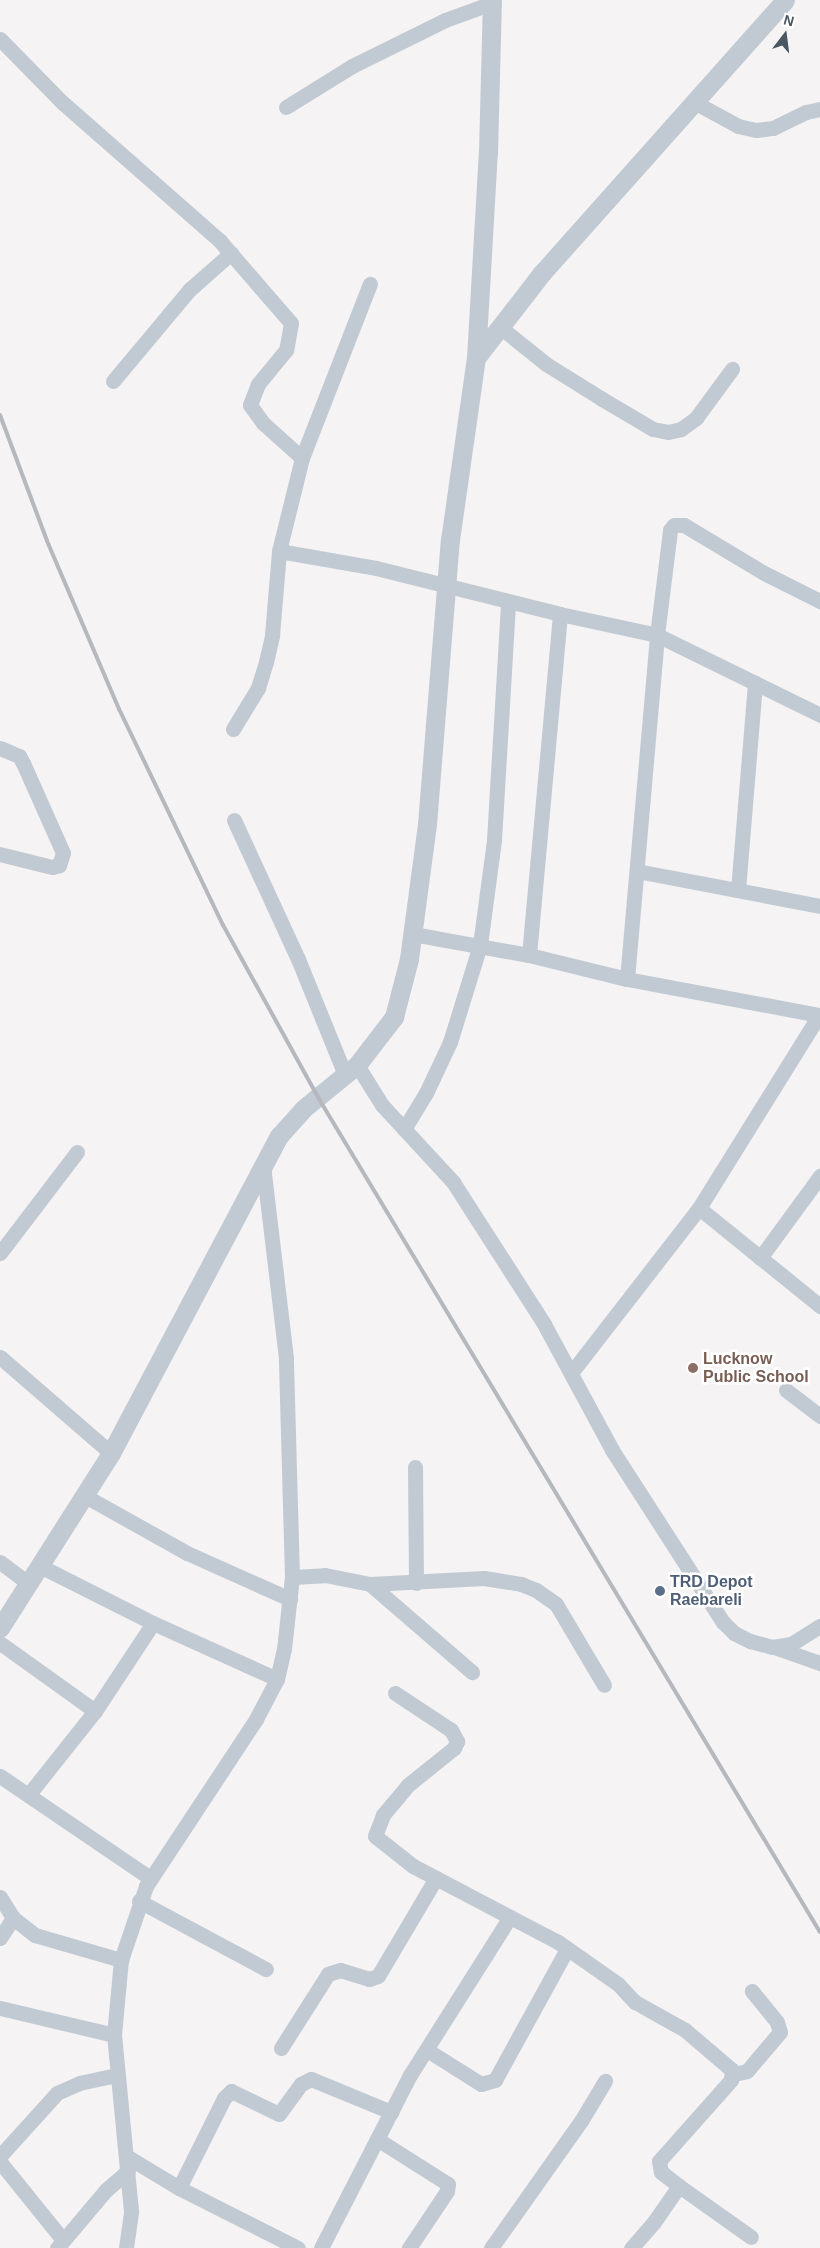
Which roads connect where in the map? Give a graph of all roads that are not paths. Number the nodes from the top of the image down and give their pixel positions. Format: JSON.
{"nodes":[{"id":1,"x":786,"y":0,"type":"edge"},
{"id":2,"x":492,"y":1,"type":"edge"},
{"id":3,"x":0,"y":40,"type":"edge"},
{"id":4,"x":694,"y":102,"type":"junction"},
{"id":5,"x":286,"y":107,"type":"dead end"},
{"id":6,"x":820,"y":109,"type":"edge"},
{"id":7,"x":231,"y":253,"type":"junction"},
{"id":8,"x":370,"y":284,"type":"dead end"},
{"id":9,"x":500,"y":327,"type":"junction"},
{"id":10,"x":476,"y":358,"type":"junction"},
{"id":11,"x":732,"y":369,"type":"dead end"},
{"id":12,"x":113,"y":381,"type":"dead end"},
{"id":13,"x":302,"y":458,"type":"junction"},
{"id":14,"x":279,"y":551,"type":"junction"},
{"id":15,"x":447,"y":586,"type":"junction"},
{"id":16,"x":820,"y":600,"type":"edge"},
{"id":17,"x":508,"y":602,"type":"junction"},
{"id":18,"x":560,"y":614,"type":"junction"},
{"id":19,"x":657,"y":635,"type":"junction"},
{"id":20,"x":755,"y":684,"type":"junction"},
{"id":21,"x":820,"y":715,"type":"edge"},
{"id":22,"x":233,"y":729,"type":"dead end"},
{"id":23,"x":0,"y":748,"type":"edge"},
{"id":24,"x":234,"y":820,"type":"dead end"},
{"id":25,"x":0,"y":854,"type":"edge"},
{"id":26,"x":637,"y":870,"type":"junction"},
{"id":27,"x":738,"y":890,"type":"junction"},
{"id":28,"x":820,"y":905,"type":"edge"},
{"id":29,"x":413,"y":934,"type":"junction"},
{"id":30,"x":480,"y":945,"type":"junction"},
{"id":31,"x":529,"y":955,"type":"junction"},
{"id":32,"x":627,"y":979,"type":"junction"},
{"id":33,"x":819,"y":1015,"type":"edge"},
{"id":34,"x":351,"y":1070,"type":"junction"},
{"id":35,"x":404,"y":1129,"type":"junction"},
{"id":36,"x":77,"y":1152,"type":"dead end"},
{"id":37,"x":263,"y":1166,"type":"junction"},
{"id":38,"x":817,"y":1185,"type":"edge"},
{"id":39,"x":699,"y":1208,"type":"junction"},
{"id":40,"x":0,"y":1253,"type":"edge"},
{"id":41,"x":760,"y":1258,"type":"junction"},
{"id":42,"x":820,"y":1306,"type":"edge"},
{"id":43,"x":0,"y":1357,"type":"edge"},
{"id":44,"x":570,"y":1374,"type":"junction"},
{"id":45,"x":786,"y":1390,"type":"dead end"},
{"id":46,"x":820,"y":1416,"type":"edge"},
{"id":47,"x":111,"y":1453,"type":"junction"},
{"id":48,"x":415,"y":1467,"type":"dead end"},
{"id":49,"x":85,"y":1496,"type":"junction"},
{"id":50,"x":0,"y":1562,"type":"edge"},
{"id":51,"x":42,"y":1567,"type":"junction"},
{"id":52,"x":292,"y":1577,"type":"junction"},
{"id":53,"x":28,"y":1583,"type":"junction"},
{"id":54,"x":416,"y":1583,"type":"junction"},
{"id":55,"x":370,"y":1584,"type":"junction"},
{"id":56,"x":290,"y":1600,"type":"junction"},
{"id":57,"x":153,"y":1623,"type":"junction"},
{"id":58,"x":820,"y":1626,"type":"edge"},
{"id":59,"x":0,"y":1628,"type":"edge"},
{"id":60,"x":0,"y":1642,"type":"edge"},
{"id":61,"x":772,"y":1647,"type":"junction"},
{"id":62,"x":820,"y":1663,"type":"edge"},
{"id":63,"x":472,"y":1672,"type":"dead end"},
{"id":64,"x":277,"y":1679,"type":"junction"},
{"id":65,"x":604,"y":1685,"type":"dead end"},
{"id":66,"x":394,"y":1694,"type":"dead end"},
{"id":67,"x":96,"y":1711,"type":"junction"},
{"id":68,"x":0,"y":1776,"type":"edge"},
{"id":69,"x":29,"y":1794,"type":"junction"},
{"id":70,"x":150,"y":1878,"type":"junction"},
{"id":71,"x":436,"y":1878,"type":"junction"},
{"id":72,"x":0,"y":1896,"type":"edge"},
{"id":73,"x":140,"y":1900,"type":"junction"},
{"id":74,"x":510,"y":1916,"type":"junction"},
{"id":75,"x":13,"y":1918,"type":"junction"},
{"id":76,"x":0,"y":1938,"type":"edge"},
{"id":77,"x":567,"y":1948,"type":"junction"},
{"id":78,"x":121,"y":1960,"type":"junction"},
{"id":79,"x":266,"y":1969,"type":"dead end"},
{"id":80,"x":752,"y":1992,"type":"dead end"},
{"id":81,"x":0,"y":2008,"type":"edge"},
{"id":82,"x":114,"y":2035,"type":"junction"},
{"id":83,"x":281,"y":2048,"type":"dead end"},
{"id":84,"x":427,"y":2050,"type":"junction"},
{"id":85,"x":734,"y":2074,"type":"junction"},
{"id":86,"x":117,"y":2075,"type":"junction"},
{"id":87,"x":605,"y":2081,"type":"dead end"},
{"id":88,"x":391,"y":2112,"type":"junction"},
{"id":89,"x":377,"y":2139,"type":"junction"},
{"id":90,"x":0,"y":2156,"type":"edge"},
{"id":91,"x":0,"y":2162,"type":"edge"},
{"id":92,"x":127,"y":2164,"type":"junction"},
{"id":93,"x":679,"y":2186,"type":"junction"},
{"id":94,"x":179,"y":2188,"type":"junction"},
{"id":95,"x":751,"y":2236,"type":"dead end"},
{"id":96,"x":60,"y":2244,"type":"edge"},
{"id":97,"x":126,"y":2248,"type":"edge"},
{"id":98,"x":298,"y":2248,"type":"edge"},
{"id":99,"x":321,"y":2248,"type":"edge"},
{"id":100,"x":409,"y":2248,"type":"edge"},
{"id":101,"x":491,"y":2248,"type":"edge"},
{"id":102,"x":631,"y":2248,"type":"edge"}],
"edges":[{"from":1,"to":4,"type":"street"},
{"from":2,"to":5,"type":"street"},
{"from":2,"to":10,"type":"street"},
{"from":3,"to":7,"type":"street"},
{"from":4,"to":6,"type":"street"},
{"from":4,"to":9,"type":"street"},
{"from":7,"to":12,"type":"street"},
{"from":7,"to":13,"type":"street"},
{"from":8,"to":13,"type":"street"},
{"from":9,"to":10,"type":"street"},
{"from":9,"to":11,"type":"street"},
{"from":10,"to":15,"type":"street"},
{"from":13,"to":14,"type":"street"},
{"from":14,"to":15,"type":"street"},
{"from":14,"to":22,"type":"street"},
{"from":15,"to":17,"type":"street"},
{"from":15,"to":29,"type":"street"},
{"from":16,"to":19,"type":"street"},
{"from":17,"to":18,"type":"street"},
{"from":17,"to":30,"type":"street"},
{"from":18,"to":19,"type":"street"},
{"from":18,"to":31,"type":"street"},
{"from":19,"to":20,"type":"street"},
{"from":19,"to":26,"type":"street"},
{"from":20,"to":21,"type":"street"},
{"from":20,"to":27,"type":"street"},
{"from":23,"to":25,"type":"street"},
{"from":24,"to":34,"type":"street"},
{"from":26,"to":27,"type":"street"},
{"from":26,"to":32,"type":"street"},
{"from":27,"to":28,"type":"street"},
{"from":29,"to":30,"type":"street"},
{"from":29,"to":34,"type":"street"},
{"from":30,"to":31,"type":"street"},
{"from":30,"to":35,"type":"street"},
{"from":31,"to":32,"type":"street"},
{"from":32,"to":33,"type":"street"},
{"from":33,"to":39,"type":"street"},
{"from":34,"to":35,"type":"street"},
{"from":34,"to":37,"type":"street"},
{"from":35,"to":44,"type":"street"},
{"from":36,"to":40,"type":"street"},
{"from":37,"to":47,"type":"street"},
{"from":37,"to":52,"type":"street"},
{"from":38,"to":41,"type":"street"},
{"from":39,"to":41,"type":"street"},
{"from":39,"to":44,"type":"street"},
{"from":41,"to":42,"type":"street"},
{"from":43,"to":47,"type":"street"},
{"from":44,"to":61,"type":"street"},
{"from":45,"to":46,"type":"street"},
{"from":47,"to":49,"type":"street"},
{"from":48,"to":54,"type":"street"},
{"from":49,"to":51,"type":"street"},
{"from":49,"to":56,"type":"street"},
{"from":50,"to":53,"type":"street"},
{"from":51,"to":53,"type":"street"},
{"from":51,"to":57,"type":"street"},
{"from":52,"to":55,"type":"street"},
{"from":52,"to":56,"type":"street"},
{"from":53,"to":59,"type":"street"},
{"from":54,"to":55,"type":"street"},
{"from":54,"to":65,"type":"street"},
{"from":55,"to":63,"type":"street"},
{"from":56,"to":64,"type":"street"},
{"from":57,"to":64,"type":"street"},
{"from":57,"to":67,"type":"street"},
{"from":58,"to":61,"type":"street"},
{"from":60,"to":67,"type":"street"},
{"from":61,"to":62,"type":"street"},
{"from":64,"to":70,"type":"street"},
{"from":66,"to":71,"type":"street"},
{"from":67,"to":69,"type":"street"},
{"from":68,"to":69,"type":"street"},
{"from":69,"to":70,"type":"street"},
{"from":70,"to":73,"type":"street"},
{"from":71,"to":74,"type":"street"},
{"from":71,"to":83,"type":"street"},
{"from":72,"to":75,"type":"street"},
{"from":73,"to":78,"type":"street"},
{"from":73,"to":79,"type":"street"},
{"from":74,"to":77,"type":"street"},
{"from":74,"to":84,"type":"street"},
{"from":75,"to":76,"type":"street"},
{"from":75,"to":78,"type":"street"},
{"from":77,"to":84,"type":"street"},
{"from":77,"to":85,"type":"street"},
{"from":78,"to":82,"type":"street"},
{"from":80,"to":85,"type":"street"},
{"from":81,"to":82,"type":"street"},
{"from":82,"to":86,"type":"street"},
{"from":84,"to":88,"type":"street"},
{"from":85,"to":93,"type":"street"},
{"from":86,"to":90,"type":"street"},
{"from":86,"to":92,"type":"street"},
{"from":87,"to":101,"type":"street"},
{"from":88,"to":89,"type":"street"},
{"from":88,"to":94,"type":"street"},
{"from":89,"to":99,"type":"street"},
{"from":89,"to":100,"type":"street"},
{"from":91,"to":96,"type":"street"},
{"from":92,"to":94,"type":"street"},
{"from":92,"to":96,"type":"street"},
{"from":92,"to":97,"type":"street"},
{"from":93,"to":95,"type":"street"},
{"from":93,"to":102,"type":"street"},
{"from":94,"to":98,"type":"street"}]}
